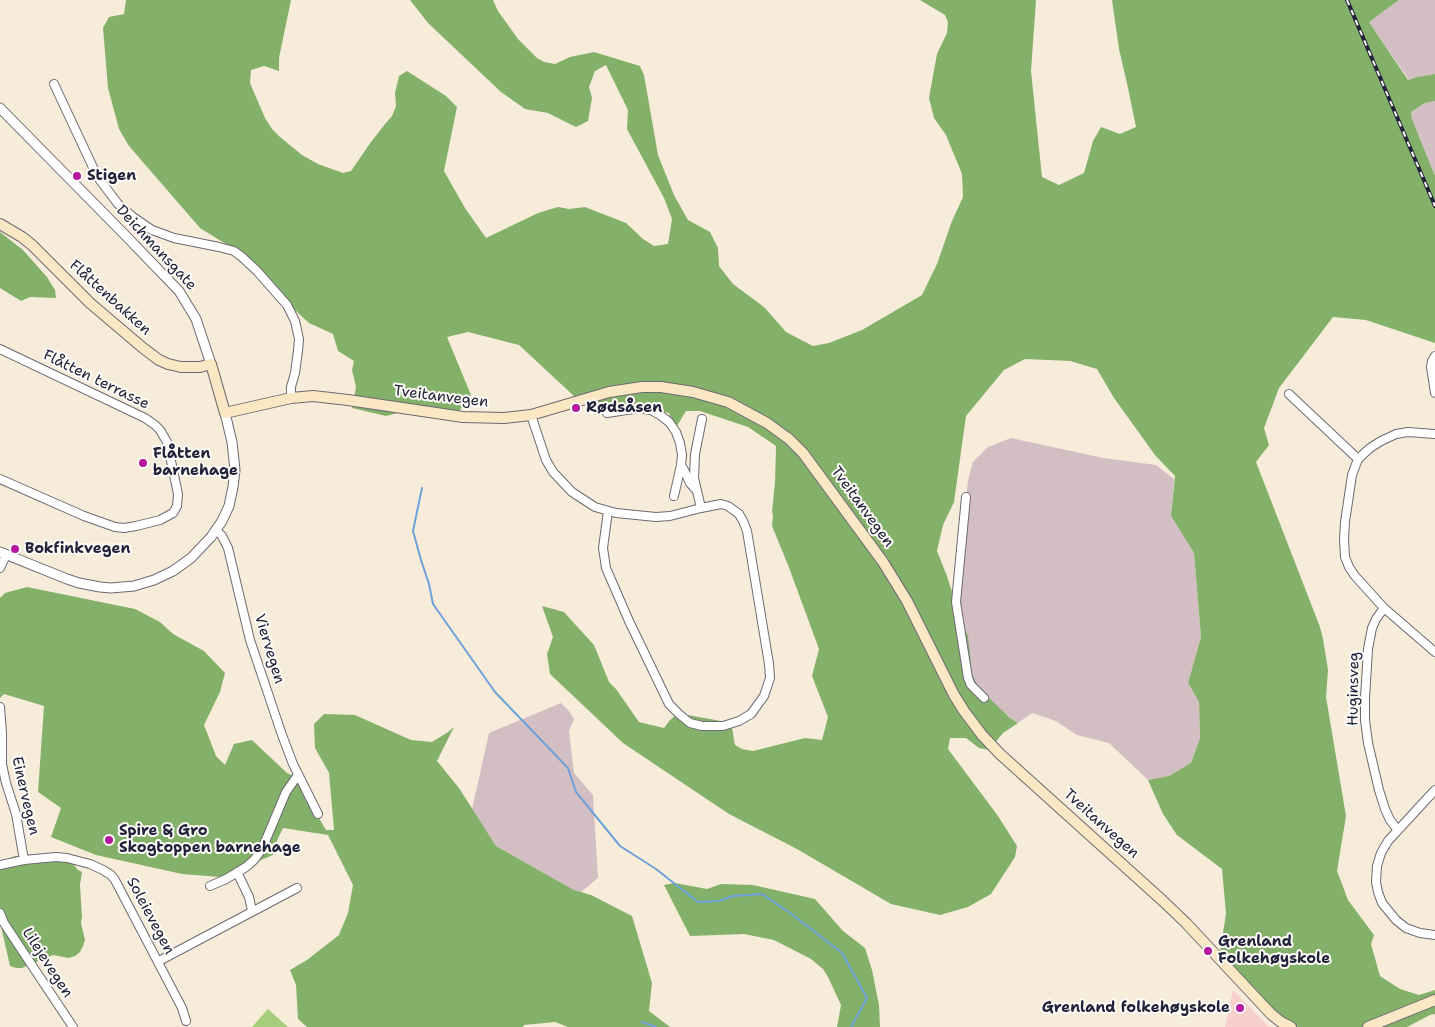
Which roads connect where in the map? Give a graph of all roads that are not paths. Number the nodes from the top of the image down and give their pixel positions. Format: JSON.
{"nodes":[{"id":1,"x":54,"y":84,"type":"dead end"},
{"id":2,"x":0,"y":108,"type":"edge"},
{"id":3,"x":0,"y":224,"type":"edge"},
{"id":4,"x":0,"y":349,"type":"edge"},
{"id":5,"x":1435,"y":356,"type":"edge"},
{"id":6,"x":211,"y":364,"type":"junction"},
{"id":7,"x":1435,"y":393,"type":"edge"},
{"id":8,"x":1289,"y":394,"type":"dead end"},
{"id":9,"x":291,"y":398,"type":"junction"},
{"id":10,"x":225,"y":413,"type":"junction"},
{"id":11,"x":607,"y":413,"type":"dead end"},
{"id":12,"x":531,"y":414,"type":"junction"},
{"id":13,"x":702,"y":419,"type":"dead end"},
{"id":14,"x":1435,"y":434,"type":"edge"},
{"id":15,"x":1358,"y":459,"type":"junction"},
{"id":16,"x":681,"y":465,"type":"junction"},
{"id":17,"x":0,"y":479,"type":"edge"},
{"id":18,"x":696,"y":490,"type":"junction"},
{"id":19,"x":674,"y":496,"type":"dead end"},
{"id":20,"x":966,"y":497,"type":"dead end"},
{"id":21,"x":700,"y":508,"type":"junction"},
{"id":22,"x":608,"y":511,"type":"junction"},
{"id":23,"x":216,"y":530,"type":"junction"},
{"id":24,"x":3,"y":553,"type":"edge"},
{"id":25,"x":0,"y":568,"type":"edge"},
{"id":26,"x":1384,"y":608,"type":"junction"},
{"id":27,"x":1435,"y":652,"type":"edge"},
{"id":28,"x":984,"y":698,"type":"dead end"},
{"id":29,"x":0,"y":708,"type":"edge"},
{"id":30,"x":298,"y":775,"type":"junction"},
{"id":31,"x":1435,"y":790,"type":"edge"},
{"id":32,"x":318,"y":814,"type":"dead end"},
{"id":33,"x":1397,"y":829,"type":"junction"},
{"id":34,"x":24,"y":860,"type":"junction"},
{"id":35,"x":0,"y":865,"type":"edge"},
{"id":36,"x":237,"y":872,"type":"junction"},
{"id":37,"x":210,"y":886,"type":"dead end"},
{"id":38,"x":297,"y":888,"type":"dead end"},
{"id":39,"x":252,"y":911,"type":"junction"},
{"id":40,"x":0,"y":912,"type":"edge"},
{"id":41,"x":1435,"y":935,"type":"edge"},
{"id":42,"x":158,"y":961,"type":"junction"},
{"id":43,"x":1435,"y":1000,"type":"edge"},
{"id":44,"x":186,"y":1021,"type":"dead end"},
{"id":45,"x":73,"y":1027,"type":"edge"},
{"id":46,"x":1291,"y":1027,"type":"edge"},
{"id":47,"x":1368,"y":1027,"type":"edge"}],
"edges":[{"from":1,"to":9,"type":"street"},
{"from":2,"to":6,"type":"street","name":"Deichmansgate"},
{"from":3,"to":6,"type":"main road","name":"Flåttenbakken"},
{"from":4,"to":17,"type":"street","name":"Flåtten terrasse"},
{"from":5,"to":7,"type":"street"},
{"from":6,"to":10,"type":"main road","name":"Deichmansgate"},
{"from":8,"to":15,"type":"street"},
{"from":9,"to":10,"type":"main road","name":"Tveitanvegen"},
{"from":9,"to":12,"type":"main road","name":"Tveitanvegen"},
{"from":10,"to":23,"type":"street"},
{"from":11,"to":16,"type":"street"},
{"from":12,"to":22,"type":"street"},
{"from":12,"to":46,"type":"main road","name":"Tveitanvegen"},
{"from":13,"to":18,"type":"street"},
{"from":14,"to":15,"type":"street"},
{"from":15,"to":26,"type":"street"},
{"from":16,"to":18,"type":"street"},
{"from":16,"to":19,"type":"street"},
{"from":18,"to":21,"type":"street"},
{"from":20,"to":28,"type":"street"},
{"from":21,"to":22,"type":"street"},
{"from":21,"to":22,"type":"street"},
{"from":23,"to":24,"type":"street"},
{"from":23,"to":30,"type":"street","name":"Viervegen"},
{"from":24,"to":25,"type":"street"},
{"from":26,"to":27,"type":"street"},
{"from":26,"to":33,"type":"street","name":"Huginsveg"},
{"from":29,"to":34,"type":"street","name":"Einervegen"},
{"from":30,"to":32,"type":"street","name":"Viervegen"},
{"from":30,"to":36,"type":"street"},
{"from":31,"to":33,"type":"street"},
{"from":33,"to":41,"type":"street"},
{"from":34,"to":35,"type":"street","name":"Soleievegen"},
{"from":34,"to":42,"type":"street","name":"Soleievegen"},
{"from":36,"to":37,"type":"street"},
{"from":36,"to":39,"type":"street"},
{"from":38,"to":39,"type":"street"},
{"from":39,"to":42,"type":"street"},
{"from":40,"to":45,"type":"street","name":"Lilejevegen"},
{"from":42,"to":44,"type":"street","name":"Soleievegen"},
{"from":43,"to":47,"type":"main road"}]}
